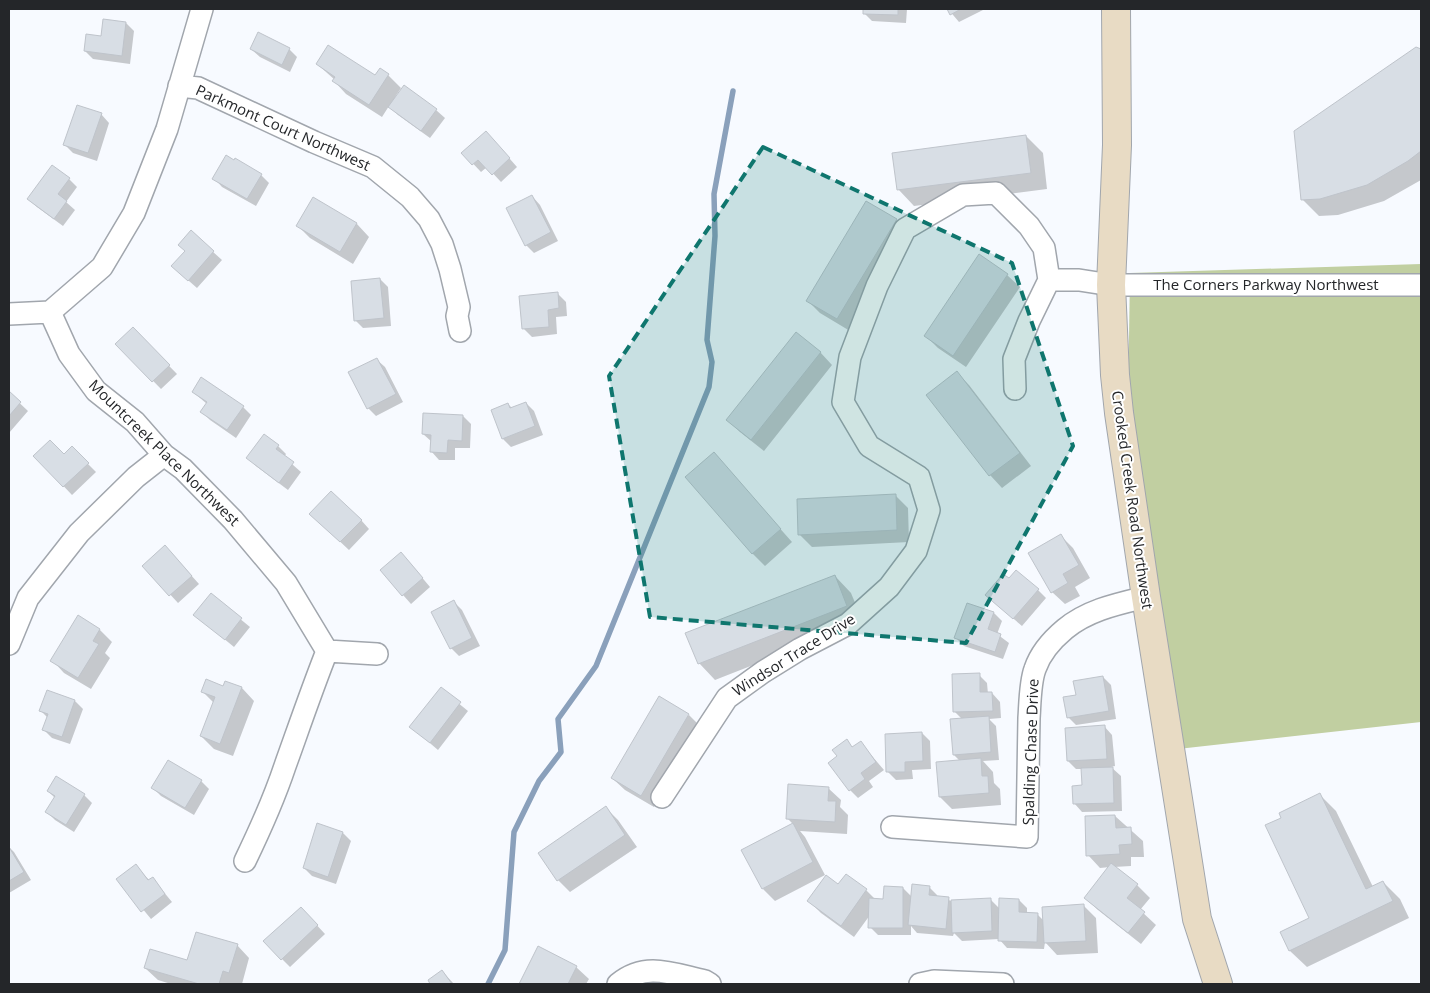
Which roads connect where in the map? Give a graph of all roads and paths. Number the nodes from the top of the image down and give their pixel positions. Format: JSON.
{"nodes":[{"id":1,"x":202,"y":9,"type":"edge"},
{"id":2,"x":1116,"y":9,"type":"edge"},
{"id":3,"x":179,"y":86,"type":"junction"},
{"id":4,"x":1049,"y":280,"type":"junction"},
{"id":5,"x":1111,"y":285,"type":"junction"},
{"id":6,"x":1421,"y":285,"type":"edge"},
{"id":7,"x":50,"y":312,"type":"junction"},
{"id":8,"x":9,"y":314,"type":"edge"},
{"id":9,"x":460,"y":331,"type":"dead end"},
{"id":10,"x":1015,"y":389,"type":"dead end"},
{"id":11,"x":164,"y":455,"type":"junction"},
{"id":12,"x":1146,"y":597,"type":"junction"},
{"id":13,"x":9,"y":644,"type":"edge"},
{"id":14,"x":327,"y":651,"type":"junction"},
{"id":15,"x":378,"y":654,"type":"dead end"},
{"id":16,"x":662,"y":797,"type":"dead end"},
{"id":17,"x":892,"y":827,"type":"dead end"},
{"id":18,"x":245,"y":861,"type":"dead end"},
{"id":19,"x":618,"y":984,"type":"edge"},
{"id":20,"x":710,"y":984,"type":"edge"},
{"id":21,"x":920,"y":984,"type":"edge"},
{"id":22,"x":1003,"y":984,"type":"edge"},
{"id":23,"x":1218,"y":984,"type":"edge"}],
"edges":[{"from":1,"to":3,"type":"street"},
{"from":2,"to":5,"type":"street","name":"Crooked Creek Road Northwest"},
{"from":3,"to":7,"type":"street"},
{"from":3,"to":9,"type":"street","name":"Parkmont Court Northwest"},
{"from":4,"to":5,"type":"street","name":"The Corners Parkway Northwest"},
{"from":4,"to":10,"type":"street"},
{"from":4,"to":16,"type":"street","name":"Windsor Trace Drive"},
{"from":5,"to":6,"type":"street","name":"The Corners Parkway Northwest"},
{"from":5,"to":12,"type":"street","name":"Crooked Creek Road Northwest"},
{"from":7,"to":8,"type":"street"},
{"from":7,"to":11,"type":"street","name":"Mountcreek Place Northwest"},
{"from":11,"to":13,"type":"street"},
{"from":11,"to":14,"type":"street","name":"Mountcreek Place Northwest"},
{"from":12,"to":17,"type":"street","name":"Spalding Chase Drive"},
{"from":12,"to":23,"type":"street","name":"Crooked Creek Road Northwest"},
{"from":14,"to":15,"type":"street"},
{"from":14,"to":18,"type":"street"},
{"from":19,"to":20,"type":"street"},
{"from":21,"to":22,"type":"street"}]}
